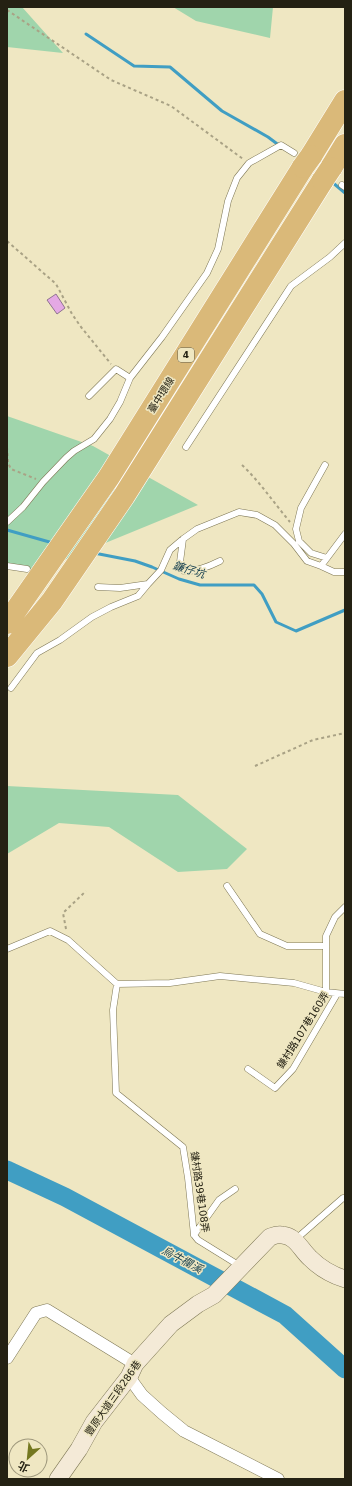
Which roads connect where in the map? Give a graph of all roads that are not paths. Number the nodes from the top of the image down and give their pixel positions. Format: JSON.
{"nodes":[{"id":1,"x":345,"y":101,"type":"edge"},
{"id":2,"x":345,"y":145,"type":"edge"},
{"id":3,"x":303,"y":159,"type":"junction"},
{"id":4,"x":335,"y":180,"type":"edge"},
{"id":5,"x":345,"y":243,"type":"edge"},
{"id":6,"x":130,"y":378,"type":"junction"},
{"id":7,"x":89,"y":396,"type":"dead end"},
{"id":8,"x":186,"y":447,"type":"dead end"},
{"id":9,"x":325,"y":465,"type":"dead end"},
{"id":10,"x":7,"y":522,"type":"edge"},
{"id":11,"x":345,"y":534,"type":"edge"},
{"id":12,"x":184,"y":539,"type":"junction"},
{"id":13,"x":327,"y":558,"type":"junction"},
{"id":14,"x":220,"y":561,"type":"dead end"},
{"id":15,"x":7,"y":566,"type":"edge"},
{"id":16,"x":321,"y":566,"type":"junction"},
{"id":17,"x":27,"y":569,"type":"dead end"},
{"id":18,"x":345,"y":572,"type":"edge"},
{"id":19,"x":148,"y":584,"type":"junction"},
{"id":20,"x":98,"y":587,"type":"dead end"},
{"id":21,"x":7,"y":623,"type":"edge"},
{"id":22,"x":7,"y":656,"type":"edge"},
{"id":23,"x":12,"y":688,"type":"dead end"},
{"id":24,"x":227,"y":886,"type":"dead end"},
{"id":25,"x":345,"y":907,"type":"edge"},
{"id":26,"x":326,"y":946,"type":"junction"},
{"id":27,"x":7,"y":949,"type":"edge"},
{"id":28,"x":116,"y":984,"type":"junction"},
{"id":29,"x":326,"y":992,"type":"junction"},
{"id":30,"x":337,"y":994,"type":"junction"},
{"id":31,"x":345,"y":994,"type":"edge"},
{"id":32,"x":248,"y":1069,"type":"dead end"},
{"id":33,"x":235,"y":1189,"type":"dead end"},
{"id":34,"x":345,"y":1198,"type":"edge"},
{"id":35,"x":194,"y":1235,"type":"junction"},
{"id":36,"x":295,"y":1240,"type":"junction"},
{"id":37,"x":237,"y":1271,"type":"junction"},
{"id":38,"x":345,"y":1279,"type":"edge"},
{"id":39,"x":7,"y":1358,"type":"edge"},
{"id":40,"x":132,"y":1371,"type":"junction"},
{"id":41,"x":58,"y":1479,"type":"edge"},
{"id":42,"x":278,"y":1479,"type":"edge"}],
"edges":[{"from":1,"to":3,"type":"highway","name":"臺中環線","number":"4"},
{"from":2,"to":4,"type":"highway","number":"4"},
{"from":3,"to":6,"type":"lane"},
{"from":3,"to":21,"type":"highway","name":"臺中環線","number":"4"},
{"from":4,"to":22,"type":"highway","number":"4"},
{"from":5,"to":8,"type":"lane"},
{"from":6,"to":7,"type":"lane"},
{"from":6,"to":10,"type":"lane"},
{"from":9,"to":13,"type":"lane"},
{"from":11,"to":13,"type":"lane"},
{"from":12,"to":14,"type":"lane"},
{"from":12,"to":16,"type":"lane"},
{"from":12,"to":19,"type":"lane"},
{"from":13,"to":16,"type":"lane"},
{"from":15,"to":17,"type":"lane"},
{"from":16,"to":18,"type":"lane"},
{"from":19,"to":20,"type":"lane"},
{"from":19,"to":23,"type":"lane"},
{"from":24,"to":26,"type":"lane"},
{"from":25,"to":26,"type":"lane"},
{"from":26,"to":29,"type":"lane"},
{"from":27,"to":28,"type":"lane"},
{"from":28,"to":29,"type":"lane","name":"鎌村路107巷160弄"},
{"from":28,"to":35,"type":"lane","name":"鎌村路39巷108弄"},
{"from":29,"to":30,"type":"lane","name":"鎌村路107巷160弄"},
{"from":30,"to":31,"type":"lane","name":"鎌村路107巷160弄"},
{"from":30,"to":32,"type":"lane","name":"鎌村路107巷160弄"},
{"from":33,"to":35,"type":"lane"},
{"from":34,"to":36,"type":"lane"},
{"from":35,"to":37,"type":"lane","name":"鎌村路39巷108弄"},
{"from":36,"to":37,"type":"street","name":"豐原大道三段286巷"},
{"from":36,"to":38,"type":"street"},
{"from":37,"to":40,"type":"street","name":"豐原大道三段286巷"},
{"from":39,"to":40,"type":"street"},
{"from":40,"to":41,"type":"street","name":"豐原大道三段286巷"},
{"from":40,"to":42,"type":"street"}]}
